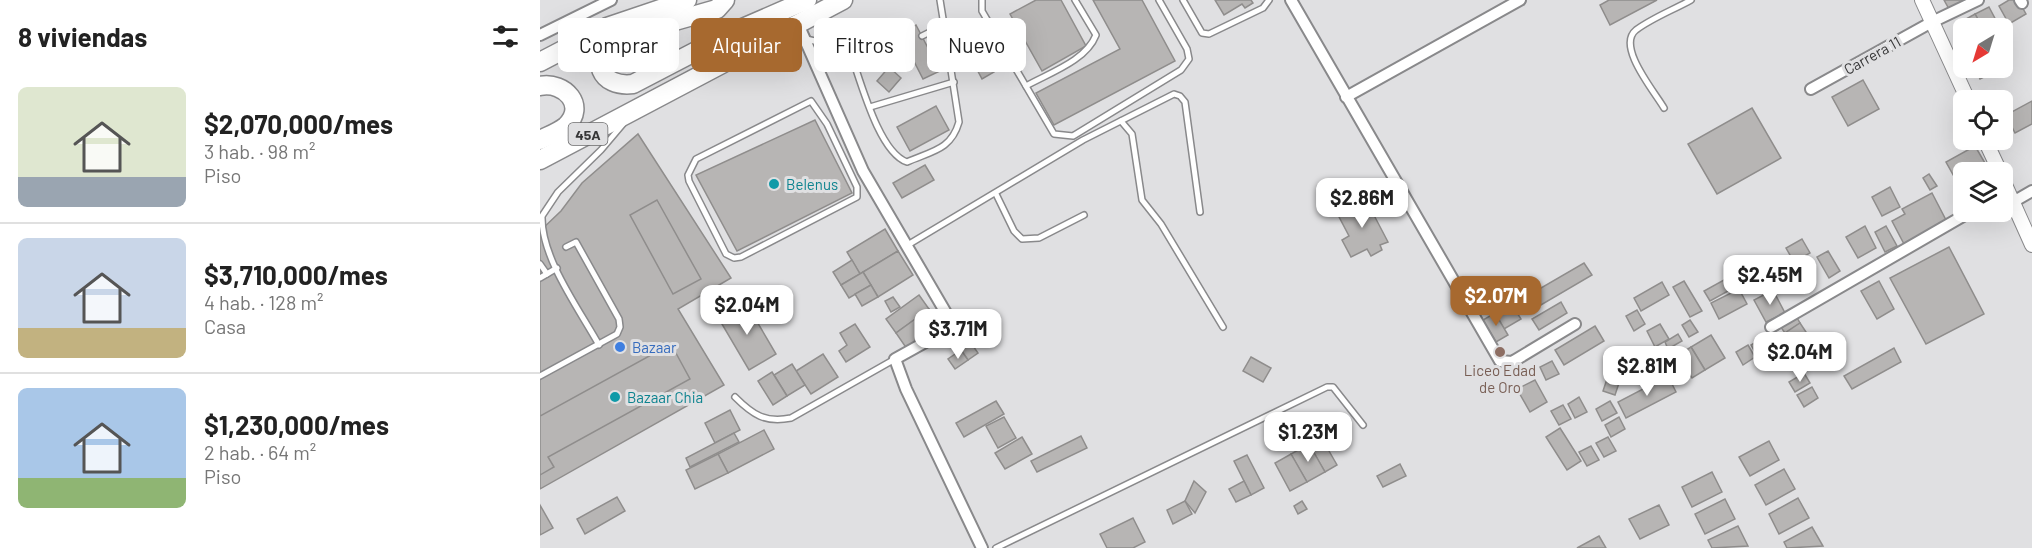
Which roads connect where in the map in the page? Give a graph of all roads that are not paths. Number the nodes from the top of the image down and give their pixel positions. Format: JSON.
{"nodes":[{"id":1,"x":611,"y":0,"type":"edge"},
{"id":2,"x":687,"y":0,"type":"edge"},
{"id":3,"x":725,"y":0,"type":"edge"},
{"id":4,"x":807,"y":0,"type":"edge"},
{"id":5,"x":843,"y":0,"type":"edge"},
{"id":6,"x":940,"y":0,"type":"edge"},
{"id":7,"x":982,"y":0,"type":"edge"},
{"id":8,"x":1075,"y":0,"type":"edge"},
{"id":9,"x":1159,"y":0,"type":"edge"},
{"id":10,"x":1182,"y":0,"type":"edge"},
{"id":11,"x":1269,"y":0,"type":"edge"},
{"id":12,"x":1291,"y":0,"type":"edge"},
{"id":13,"x":1520,"y":0,"type":"edge"},
{"id":14,"x":1690,"y":0,"type":"edge"},
{"id":15,"x":1922,"y":0,"type":"edge"},
{"id":16,"x":1978,"y":0,"type":"edge"},
{"id":17,"x":943,"y":18,"type":"edge"},
{"id":18,"x":1932,"y":22,"type":"junction"},
{"id":19,"x":802,"y":32,"type":"junction"},
{"id":20,"x":927,"y":34,"type":"edge"},
{"id":21,"x":540,"y":35,"type":"edge"},
{"id":22,"x":814,"y":36,"type":"edge"},
{"id":23,"x":922,"y":36,"type":"dead end"},
{"id":24,"x":540,"y":62,"type":"edge"},
{"id":25,"x":715,"y":72,"type":"edge"},
{"id":26,"x":857,"y":72,"type":"edge"},
{"id":27,"x":952,"y":72,"type":"edge"},
{"id":28,"x":954,"y":82,"type":"junction"},
{"id":29,"x":540,"y":86,"type":"edge"},
{"id":30,"x":1026,"y":86,"type":"junction"},
{"id":31,"x":1811,"y":89,"type":"dead end"},
{"id":32,"x":1963,"y":90,"type":"edge"},
{"id":33,"x":1346,"y":96,"type":"junction"},
{"id":34,"x":870,"y":107,"type":"junction"},
{"id":35,"x":636,"y":108,"type":"junction"},
{"id":36,"x":1664,"y":108,"type":"dead end"},
{"id":37,"x":1121,"y":121,"type":"junction"},
{"id":38,"x":842,"y":123,"type":"junction"},
{"id":39,"x":829,"y":129,"type":"junction"},
{"id":40,"x":540,"y":140,"type":"edge"},
{"id":41,"x":540,"y":160,"type":"edge"},
{"id":42,"x":2013,"y":191,"type":"edge"},
{"id":43,"x":2032,"y":191,"type":"edge"},
{"id":44,"x":996,"y":194,"type":"junction"},
{"id":45,"x":2013,"y":206,"type":"edge"},
{"id":46,"x":1200,"y":212,"type":"dead end"},
{"id":47,"x":1084,"y":215,"type":"dead end"},
{"id":48,"x":541,"y":218,"type":"edge"},
{"id":49,"x":1953,"y":222,"type":"edge"},
{"id":50,"x":2032,"y":245,"type":"edge"},
{"id":51,"x":906,"y":246,"type":"junction"},
{"id":52,"x":566,"y":247,"type":"dead end"},
{"id":53,"x":540,"y":264,"type":"edge"},
{"id":54,"x":557,"y":268,"type":"junction"},
{"id":55,"x":547,"y":274,"type":"junction"},
{"id":56,"x":540,"y":278,"type":"edge"},
{"id":57,"x":1575,"y":324,"type":"dead end"},
{"id":58,"x":1223,"y":327,"type":"dead end"},
{"id":59,"x":1771,"y":327,"type":"dead end"},
{"id":60,"x":598,"y":345,"type":"junction"},
{"id":61,"x":895,"y":359,"type":"junction"},
{"id":62,"x":540,"y":376,"type":"edge"},
{"id":63,"x":735,"y":397,"type":"dead end"},
{"id":64,"x":1363,"y":425,"type":"dead end"},
{"id":65,"x":982,"y":548,"type":"edge"},
{"id":66,"x":996,"y":548,"type":"edge"}],
"edges":[{"from":1,"to":21,"type":"street"},
{"from":2,"to":24,"type":"highway"},
{"from":3,"to":4,"type":"highway"},
{"from":5,"to":19,"type":"highway","number":"45A"},
{"from":6,"to":17,"type":"lane"},
{"from":7,"to":30,"type":"lane"},
{"from":8,"to":30,"type":"lane"},
{"from":9,"to":30,"type":"lane"},
{"from":10,"to":11,"type":"lane"},
{"from":12,"to":33,"type":"street"},
{"from":13,"to":33,"type":"street"},
{"from":14,"to":36,"type":"lane"},
{"from":15,"to":18,"type":"street"},
{"from":16,"to":18,"type":"street","name":"Carrera 11"},
{"from":18,"to":31,"type":"street","name":"Carrera 11"},
{"from":18,"to":32,"type":"street"},
{"from":19,"to":22,"type":"lane"},
{"from":19,"to":38,"type":"street"},
{"from":20,"to":23,"type":"lane"},
{"from":25,"to":35,"type":"highway","number":"45A"},
{"from":26,"to":34,"type":"lane"},
{"from":27,"to":28,"type":"lane"},
{"from":28,"to":34,"type":"lane"},
{"from":28,"to":34,"type":"lane"},
{"from":29,"to":40,"type":"highway"},
{"from":33,"to":57,"type":"street"},
{"from":35,"to":41,"type":"highway","number":"45A"},
{"from":35,"to":48,"type":"lane"},
{"from":37,"to":44,"type":"lane"},
{"from":37,"to":46,"type":"lane"},
{"from":37,"to":58,"type":"lane"},
{"from":38,"to":39,"type":"lane"},
{"from":38,"to":51,"type":"street"},
{"from":39,"to":39,"type":"lane"},
{"from":42,"to":43,"type":"street"},
{"from":44,"to":47,"type":"lane"},
{"from":44,"to":51,"type":"lane"},
{"from":45,"to":50,"type":"street"},
{"from":48,"to":54,"type":"lane"},
{"from":49,"to":59,"type":"street"},
{"from":51,"to":61,"type":"street"},
{"from":52,"to":60,"type":"lane"},
{"from":53,"to":55,"type":"lane"},
{"from":54,"to":55,"type":"lane"},
{"from":54,"to":60,"type":"lane"},
{"from":55,"to":56,"type":"lane"},
{"from":60,"to":62,"type":"lane"},
{"from":61,"to":63,"type":"lane"},
{"from":61,"to":65,"type":"street"},
{"from":64,"to":66,"type":"lane"}]}
